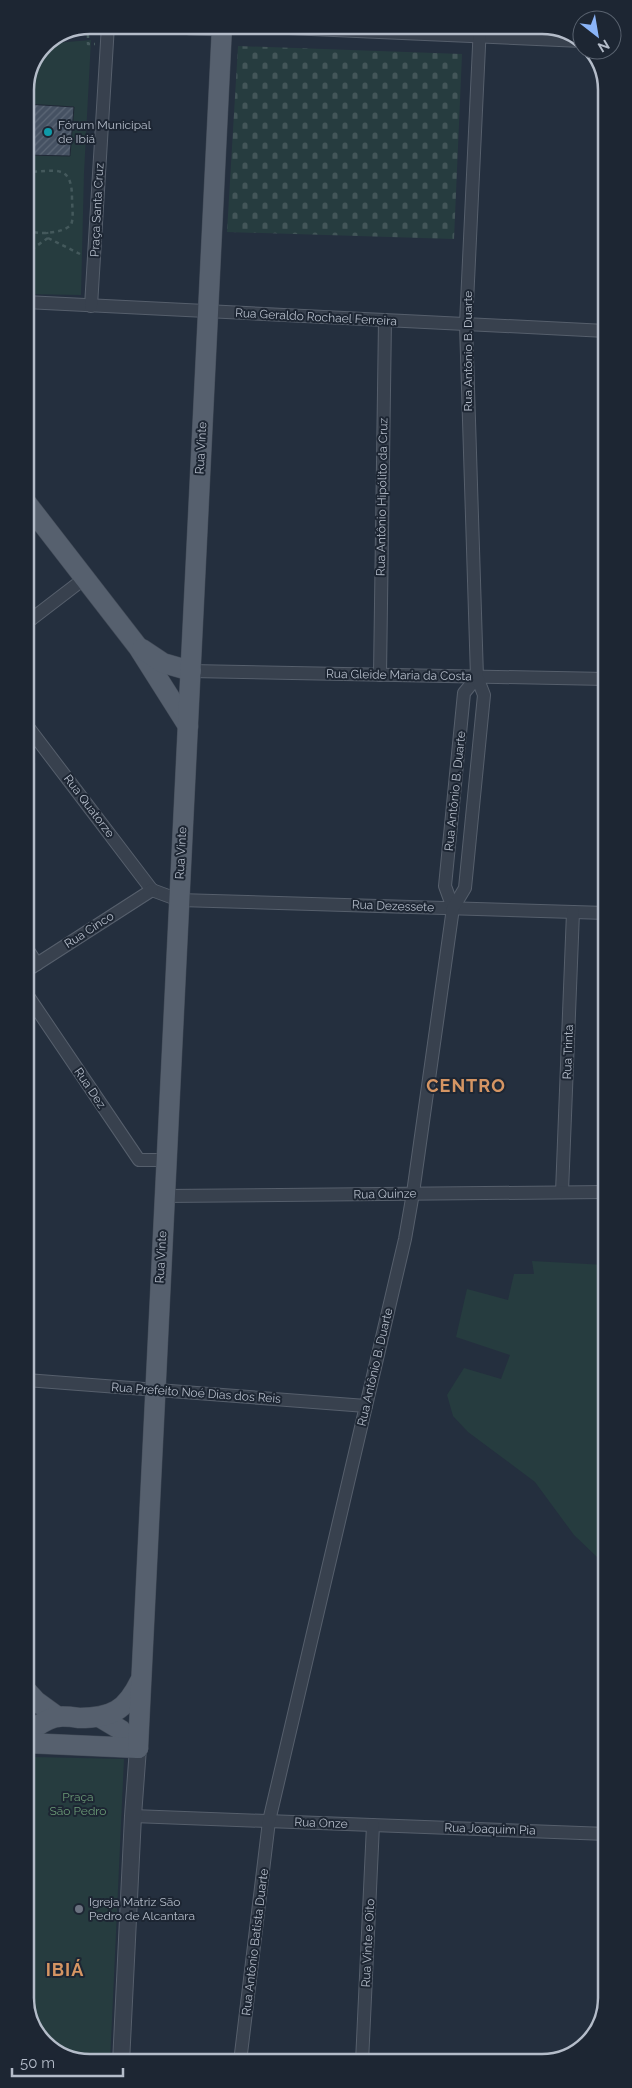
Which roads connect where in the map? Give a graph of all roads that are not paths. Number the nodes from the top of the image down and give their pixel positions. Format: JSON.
{"nodes":[{"id":1,"x":107,"y":34,"type":"edge"},
{"id":2,"x":222,"y":34,"type":"edge"},
{"id":3,"x":480,"y":34,"type":"edge"},
{"id":4,"x":511,"y":34,"type":"edge"},
{"id":5,"x":566,"y":39,"type":"edge"},
{"id":6,"x":34,"y":303,"type":"edge"},
{"id":7,"x":91,"y":306,"type":"junction"},
{"id":8,"x":207,"y":311,"type":"junction"},
{"id":9,"x":385,"y":320,"type":"junction"},
{"id":10,"x":466,"y":324,"type":"junction"},
{"id":11,"x":598,"y":331,"type":"edge"},
{"id":12,"x":34,"y":513,"type":"edge"},
{"id":13,"x":85,"y":578,"type":"junction"},
{"id":14,"x":34,"y":617,"type":"edge"},
{"id":15,"x":138,"y":647,"type":"junction"},
{"id":16,"x":191,"y":671,"type":"junction"},
{"id":17,"x":380,"y":675,"type":"junction"},
{"id":18,"x":477,"y":677,"type":"junction"},
{"id":19,"x":598,"y":679,"type":"edge"},
{"id":20,"x":188,"y":726,"type":"junction"},
{"id":21,"x":34,"y":735,"type":"edge"},
{"id":22,"x":152,"y":890,"type":"junction"},
{"id":23,"x":179,"y":900,"type":"junction"},
{"id":24,"x":453,"y":908,"type":"junction"},
{"id":25,"x":573,"y":912,"type":"junction"},
{"id":26,"x":598,"y":913,"type":"edge"},
{"id":27,"x":34,"y":959,"type":"edge"},
{"id":28,"x":37,"y":964,"type":"junction"},
{"id":29,"x":34,"y":966,"type":"edge"},
{"id":30,"x":34,"y":1005,"type":"edge"},
{"id":31,"x":166,"y":1160,"type":"junction"},
{"id":32,"x":562,"y":1192,"type":"junction"},
{"id":33,"x":598,"y":1192,"type":"edge"},
{"id":34,"x":413,"y":1193,"type":"junction"},
{"id":35,"x":164,"y":1196,"type":"junction"},
{"id":36,"x":34,"y":1381,"type":"edge"},
{"id":37,"x":154,"y":1390,"type":"junction"},
{"id":38,"x":366,"y":1406,"type":"junction"},
{"id":39,"x":140,"y":1680,"type":"junction"},
{"id":40,"x":34,"y":1700,"type":"edge"},
{"id":41,"x":58,"y":1717,"type":"junction"},
{"id":42,"x":79,"y":1718,"type":"junction"},
{"id":43,"x":101,"y":1718,"type":"junction"},
{"id":44,"x":34,"y":1728,"type":"edge"},
{"id":45,"x":34,"y":1743,"type":"edge"},
{"id":46,"x":79,"y":1745,"type":"junction"},
{"id":47,"x":138,"y":1748,"type":"junction"},
{"id":48,"x":133,"y":1816,"type":"junction"},
{"id":49,"x":269,"y":1821,"type":"junction"},
{"id":50,"x":373,"y":1825,"type":"junction"},
{"id":51,"x":598,"y":1834,"type":"edge"},
{"id":52,"x":122,"y":2054,"type":"edge"},
{"id":53,"x":241,"y":2054,"type":"edge"},
{"id":54,"x":362,"y":2054,"type":"edge"}],
"edges":[{"from":1,"to":7,"type":"street","name":"Praça Santa Cruz"},
{"from":2,"to":8,"type":"main road","name":"Rua Vinte"},
{"from":3,"to":10,"type":"street","name":"Rua Antônio B. Duarte"},
{"from":4,"to":5,"type":"street"},
{"from":6,"to":7,"type":"street","name":"Rua Geraldo Rochael Ferreira"},
{"from":7,"to":8,"type":"street","name":"Rua Geraldo Rochael Ferreira"},
{"from":8,"to":9,"type":"street","name":"Rua Geraldo Rochael Ferreira"},
{"from":8,"to":16,"type":"main road","name":"Rua Vinte"},
{"from":9,"to":10,"type":"street","name":"Rua Geraldo Rochael Ferreira"},
{"from":9,"to":17,"type":"street","name":"Rua Antônio Hipólito da Cruz"},
{"from":10,"to":11,"type":"street","name":"Rua Geraldo Rochael Ferreira"},
{"from":10,"to":18,"type":"street","name":"Rua Antônio B. Duarte"},
{"from":12,"to":13,"type":"main road"},
{"from":13,"to":14,"type":"street"},
{"from":13,"to":15,"type":"main road"},
{"from":15,"to":16,"type":"main road"},
{"from":15,"to":20,"type":"main road"},
{"from":16,"to":17,"type":"street","name":"Rua Gleide Maria da Costa"},
{"from":16,"to":20,"type":"main road","name":"Rua Vinte"},
{"from":17,"to":18,"type":"street","name":"Rua Gleide Maria da Costa"},
{"from":18,"to":19,"type":"street","name":"Rua Gleide Maria da Costa"},
{"from":18,"to":24,"type":"street","name":"Rua Antônio B. Duarte"},
{"from":18,"to":24,"type":"street","name":"Rua Antônio B. Duarte"},
{"from":20,"to":23,"type":"main road","name":"Rua Vinte"},
{"from":21,"to":22,"type":"street","name":"Rua Quatorze"},
{"from":22,"to":23,"type":"street","name":"Rua Dezessete"},
{"from":22,"to":28,"type":"street","name":"Rua Cinco"},
{"from":23,"to":24,"type":"street","name":"Rua Dezessete"},
{"from":23,"to":31,"type":"main road","name":"Rua Vinte"},
{"from":24,"to":25,"type":"street","name":"Rua Dezessete"},
{"from":24,"to":34,"type":"street","name":"Rua Antônio B. Duarte"},
{"from":25,"to":26,"type":"street","name":"Rua Dezessete"},
{"from":25,"to":32,"type":"street","name":"Rua Trinta"},
{"from":27,"to":28,"type":"street"},
{"from":28,"to":29,"type":"street","name":"Rua Cinco"},
{"from":30,"to":31,"type":"street","name":"Rua Dez"},
{"from":31,"to":35,"type":"main road","name":"Rua Vinte"},
{"from":32,"to":33,"type":"street","name":"Rua Quinze"},
{"from":32,"to":34,"type":"street","name":"Rua Quinze"},
{"from":34,"to":35,"type":"street","name":"Rua Quinze"},
{"from":34,"to":38,"type":"street","name":"Rua Antônio B. Duarte"},
{"from":35,"to":37,"type":"main road","name":"Rua Vinte"},
{"from":36,"to":37,"type":"street","name":"Rua Prefeito Noé Dias dos Reis"},
{"from":37,"to":38,"type":"street","name":"Rua Prefeito Noé Dias dos Reis"},
{"from":37,"to":39,"type":"main road","name":"Rua Vinte"},
{"from":38,"to":49,"type":"street","name":"Rua Antônio B. Duarte"},
{"from":39,"to":43,"type":"main road"},
{"from":39,"to":47,"type":"main road","name":"Rua Vinte"},
{"from":40,"to":41,"type":"main road"},
{"from":41,"to":42,"type":"main road"},
{"from":41,"to":44,"type":"main road"},
{"from":42,"to":43,"type":"main road"},
{"from":42,"to":46,"type":"main road"},
{"from":43,"to":47,"type":"main road"},
{"from":45,"to":46,"type":"main road"},
{"from":46,"to":47,"type":"main road"},
{"from":47,"to":48,"type":"street"},
{"from":48,"to":49,"type":"street","name":"Rua Onze"},
{"from":48,"to":52,"type":"street"},
{"from":49,"to":50,"type":"street","name":"Rua Onze"},
{"from":49,"to":53,"type":"street","name":"Rua Antônio Batista Duarte"},
{"from":50,"to":51,"type":"street","name":"Rua Joaquim Pia"},
{"from":50,"to":54,"type":"street","name":"Rua Vinte e Oito"}]}
